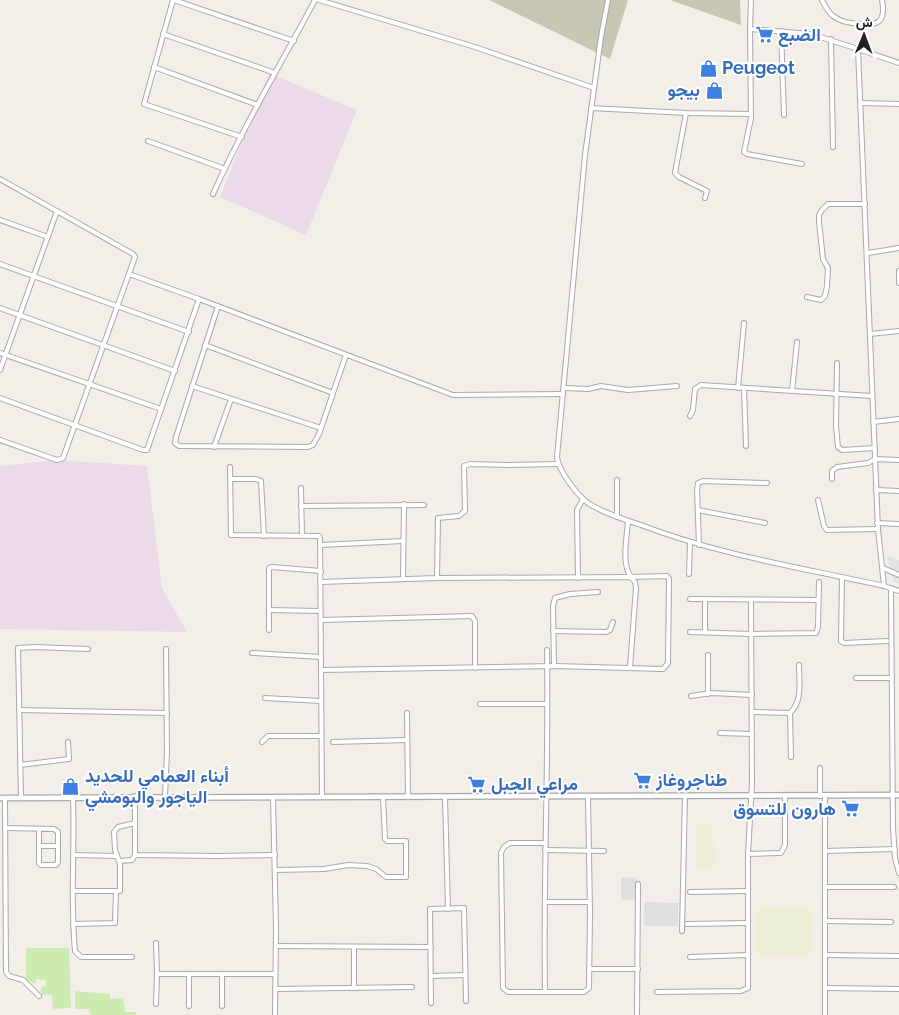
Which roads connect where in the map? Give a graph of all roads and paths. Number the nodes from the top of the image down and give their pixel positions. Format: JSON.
{"nodes":[{"id":1,"x":174,"y":0,"type":"edge"},
{"id":2,"x":315,"y":0,"type":"edge"},
{"id":3,"x":319,"y":0,"type":"edge"},
{"id":4,"x":608,"y":0,"type":"edge"},
{"id":5,"x":751,"y":0,"type":"edge"},
{"id":6,"x":822,"y":0,"type":"edge"},
{"id":7,"x":882,"y":0,"type":"edge"},
{"id":8,"x":750,"y":29,"type":"junction"},
{"id":9,"x":781,"y":31,"type":"junction"},
{"id":10,"x":163,"y":34,"type":"junction"},
{"id":11,"x":831,"y":39,"type":"junction"},
{"id":12,"x":294,"y":41,"type":"junction"},
{"id":13,"x":858,"y":49,"type":"junction"},
{"id":14,"x":899,"y":63,"type":"edge"},
{"id":15,"x":154,"y":67,"type":"junction"},
{"id":16,"x":275,"y":73,"type":"junction"},
{"id":17,"x":594,"y":88,"type":"junction"},
{"id":18,"x":861,"y":103,"type":"junction"},
{"id":19,"x":899,"y":104,"type":"edge"},
{"id":20,"x":258,"y":105,"type":"junction"},
{"id":21,"x":591,"y":108,"type":"junction"},
{"id":22,"x":686,"y":113,"type":"junction"},
{"id":23,"x":751,"y":114,"type":"junction"},
{"id":24,"x":784,"y":115,"type":"dead end"},
{"id":25,"x":242,"y":137,"type":"junction"},
{"id":26,"x":148,"y":141,"type":"dead end"},
{"id":27,"x":833,"y":147,"type":"dead end"},
{"id":28,"x":802,"y":164,"type":"dead end"},
{"id":29,"x":225,"y":169,"type":"junction"},
{"id":30,"x":0,"y":179,"type":"edge"},
{"id":31,"x":214,"y":194,"type":"dead end"},
{"id":32,"x":706,"y":198,"type":"dead end"},
{"id":33,"x":865,"y":204,"type":"junction"},
{"id":34,"x":57,"y":211,"type":"junction"},
{"id":35,"x":0,"y":220,"type":"edge"},
{"id":36,"x":48,"y":236,"type":"junction"},
{"id":37,"x":899,"y":248,"type":"edge"},
{"id":38,"x":868,"y":253,"type":"junction"},
{"id":39,"x":0,"y":264,"type":"edge"},
{"id":40,"x":899,"y":272,"type":"edge"},
{"id":41,"x":129,"y":274,"type":"junction"},
{"id":42,"x":34,"y":276,"type":"junction"},
{"id":43,"x":899,"y":283,"type":"edge"},
{"id":44,"x":807,"y":297,"type":"dead end"},
{"id":45,"x":199,"y":299,"type":"junction"},
{"id":46,"x":117,"y":306,"type":"junction"},
{"id":47,"x":218,"y":306,"type":"junction"},
{"id":48,"x":0,"y":308,"type":"edge"},
{"id":49,"x":20,"y":315,"type":"junction"},
{"id":50,"x":744,"y":323,"type":"dead end"},
{"id":51,"x":899,"y":331,"type":"edge"},
{"id":52,"x":189,"y":332,"type":"junction"},
{"id":53,"x":870,"y":334,"type":"junction"},
{"id":54,"x":797,"y":342,"type":"dead end"},
{"id":55,"x":104,"y":345,"type":"junction"},
{"id":56,"x":206,"y":345,"type":"junction"},
{"id":57,"x":0,"y":353,"type":"edge"},
{"id":58,"x":6,"y":355,"type":"junction"},
{"id":59,"x":346,"y":355,"type":"junction"},
{"id":60,"x":836,"y":363,"type":"dead end"},
{"id":61,"x":0,"y":370,"type":"edge"},
{"id":62,"x":175,"y":371,"type":"junction"},
{"id":63,"x":90,"y":384,"type":"junction"},
{"id":64,"x":192,"y":386,"type":"junction"},
{"id":65,"x":677,"y":386,"type":"dead end"},
{"id":66,"x":564,"y":388,"type":"junction"},
{"id":67,"x":738,"y":388,"type":"junction"},
{"id":68,"x":744,"y":388,"type":"junction"},
{"id":69,"x":792,"y":391,"type":"junction"},
{"id":70,"x":333,"y":393,"type":"junction"},
{"id":71,"x":836,"y":393,"type":"junction"},
{"id":72,"x":563,"y":394,"type":"junction"},
{"id":73,"x":872,"y":396,"type":"junction"},
{"id":74,"x":0,"y":398,"type":"edge"},
{"id":75,"x":231,"y":399,"type":"junction"},
{"id":76,"x":161,"y":409,"type":"junction"},
{"id":77,"x":690,"y":416,"type":"dead end"},
{"id":78,"x":899,"y":419,"type":"edge"},
{"id":79,"x":873,"y":422,"type":"junction"},
{"id":80,"x":75,"y":426,"type":"junction"},
{"id":81,"x":321,"y":428,"type":"junction"},
{"id":82,"x":0,"y":440,"type":"edge"},
{"id":83,"x":746,"y":446,"type":"dead end"},
{"id":84,"x":214,"y":447,"type":"junction"},
{"id":85,"x":875,"y":448,"type":"junction"},
{"id":86,"x":875,"y":459,"type":"junction"},
{"id":87,"x":899,"y":460,"type":"edge"},
{"id":88,"x":558,"y":464,"type":"junction"},
{"id":89,"x":230,"y":467,"type":"dead end"},
{"id":90,"x":230,"y":479,"type":"junction"},
{"id":91,"x":832,"y":479,"type":"dead end"},
{"id":92,"x":617,"y":480,"type":"dead end"},
{"id":93,"x":767,"y":483,"type":"dead end"},
{"id":94,"x":301,"y":488,"type":"dead end"},
{"id":95,"x":876,"y":490,"type":"junction"},
{"id":96,"x":899,"y":492,"type":"edge"},
{"id":97,"x":583,"y":499,"type":"junction"},
{"id":98,"x":818,"y":500,"type":"dead end"},
{"id":99,"x":404,"y":504,"type":"junction"},
{"id":100,"x":424,"y":505,"type":"dead end"},
{"id":101,"x":301,"y":506,"type":"junction"},
{"id":102,"x":698,"y":510,"type":"junction"},
{"id":103,"x":617,"y":516,"type":"junction"},
{"id":104,"x":628,"y":521,"type":"junction"},
{"id":105,"x":765,"y":523,"type":"dead end"},
{"id":106,"x":877,"y":523,"type":"junction"},
{"id":107,"x":899,"y":524,"type":"edge"},
{"id":108,"x":878,"y":529,"type":"junction"},
{"id":109,"x":264,"y":536,"type":"junction"},
{"id":110,"x":302,"y":536,"type":"junction"},
{"id":111,"x":403,"y":541,"type":"junction"},
{"id":112,"x":690,"y":542,"type":"junction"},
{"id":113,"x":321,"y":545,"type":"junction"},
{"id":114,"x":699,"y":545,"type":"junction"},
{"id":115,"x":882,"y":568,"type":"junction"},
{"id":116,"x":321,"y":571,"type":"junction"},
{"id":117,"x":689,"y":574,"type":"dead end"},
{"id":118,"x":899,"y":575,"type":"edge"},
{"id":119,"x":631,"y":577,"type":"junction"},
{"id":120,"x":842,"y":577,"type":"junction"},
{"id":121,"x":403,"y":578,"type":"junction"},
{"id":122,"x":438,"y":578,"type":"junction"},
{"id":123,"x":578,"y":578,"type":"junction"},
{"id":124,"x":321,"y":582,"type":"junction"},
{"id":125,"x":819,"y":582,"type":"dead end"},
{"id":126,"x":884,"y":586,"type":"junction"},
{"id":127,"x":890,"y":588,"type":"junction"},
{"id":128,"x":899,"y":591,"type":"edge"},
{"id":129,"x":598,"y":592,"type":"dead end"},
{"id":130,"x":690,"y":599,"type":"dead end"},
{"id":131,"x":705,"y":600,"type":"junction"},
{"id":132,"x":751,"y":600,"type":"junction"},
{"id":133,"x":818,"y":600,"type":"junction"},
{"id":134,"x":269,"y":610,"type":"junction"},
{"id":135,"x":320,"y":610,"type":"junction"},
{"id":136,"x":321,"y":620,"type":"junction"},
{"id":137,"x":613,"y":622,"type":"dead end"},
{"id":138,"x":268,"y":630,"type":"dead end"},
{"id":139,"x":553,"y":632,"type":"junction"},
{"id":140,"x":690,"y":632,"type":"dead end"},
{"id":141,"x":704,"y":632,"type":"junction"},
{"id":142,"x":751,"y":634,"type":"junction"},
{"id":143,"x":886,"y":641,"type":"dead end"},
{"id":144,"x":88,"y":649,"type":"dead end"},
{"id":145,"x":166,"y":649,"type":"dead end"},
{"id":146,"x":547,"y":650,"type":"dead end"},
{"id":147,"x":252,"y":654,"type":"dead end"},
{"id":148,"x":708,"y":655,"type":"dead end"},
{"id":149,"x":321,"y":657,"type":"junction"},
{"id":150,"x":799,"y":665,"type":"dead end"},
{"id":151,"x":547,"y":666,"type":"junction"},
{"id":152,"x":554,"y":666,"type":"junction"},
{"id":153,"x":630,"y":667,"type":"junction"},
{"id":154,"x":475,"y":668,"type":"junction"},
{"id":155,"x":321,"y":670,"type":"junction"},
{"id":156,"x":856,"y":678,"type":"dead end"},
{"id":157,"x":892,"y":678,"type":"junction"},
{"id":158,"x":708,"y":694,"type":"junction"},
{"id":159,"x":752,"y":695,"type":"junction"},
{"id":160,"x":691,"y":696,"type":"dead end"},
{"id":161,"x":265,"y":698,"type":"dead end"},
{"id":162,"x":321,"y":701,"type":"junction"},
{"id":163,"x":480,"y":704,"type":"dead end"},
{"id":164,"x":547,"y":704,"type":"junction"},
{"id":165,"x":19,"y":710,"type":"junction"},
{"id":166,"x":752,"y":712,"type":"junction"},
{"id":167,"x":167,"y":713,"type":"junction"},
{"id":168,"x":407,"y":713,"type":"dead end"},
{"id":169,"x":790,"y":713,"type":"junction"},
{"id":170,"x":892,"y":723,"type":"junction"},
{"id":171,"x":899,"y":723,"type":"edge"},
{"id":172,"x":720,"y":733,"type":"dead end"},
{"id":173,"x":752,"y":734,"type":"junction"},
{"id":174,"x":321,"y":736,"type":"junction"},
{"id":175,"x":407,"y":740,"type":"junction"},
{"id":176,"x":68,"y":742,"type":"dead end"},
{"id":177,"x":262,"y":742,"type":"dead end"},
{"id":178,"x":333,"y":742,"type":"dead end"},
{"id":179,"x":892,"y":746,"type":"junction"},
{"id":180,"x":899,"y":746,"type":"edge"},
{"id":181,"x":791,"y":757,"type":"dead end"},
{"id":182,"x":20,"y":765,"type":"junction"},
{"id":183,"x":820,"y":768,"type":"dead end"},
{"id":184,"x":750,"y":795,"type":"junction"},
{"id":185,"x":893,"y":795,"type":"junction"},
{"id":186,"x":899,"y":795,"type":"edge"},
{"id":187,"x":135,"y":796,"type":"junction"},
{"id":188,"x":548,"y":796,"type":"junction"},
{"id":189,"x":588,"y":796,"type":"junction"},
{"id":190,"x":685,"y":796,"type":"junction"},
{"id":191,"x":785,"y":796,"type":"junction"},
{"id":192,"x":822,"y":796,"type":"junction"},
{"id":193,"x":21,"y":797,"type":"junction"},
{"id":194,"x":165,"y":797,"type":"junction"},
{"id":195,"x":322,"y":797,"type":"junction"},
{"id":196,"x":408,"y":797,"type":"junction"},
{"id":197,"x":446,"y":797,"type":"junction"},
{"id":198,"x":2,"y":798,"type":"edge"},
{"id":199,"x":73,"y":798,"type":"junction"},
{"id":200,"x":274,"y":798,"type":"junction"},
{"id":201,"x":384,"y":798,"type":"junction"},
{"id":202,"x":893,"y":821,"type":"junction"},
{"id":203,"x":135,"y":823,"type":"junction"},
{"id":204,"x":899,"y":824,"type":"edge"},
{"id":205,"x":5,"y":828,"type":"junction"},
{"id":206,"x":39,"y":829,"type":"junction"},
{"id":207,"x":545,"y":843,"type":"junction"},
{"id":208,"x":39,"y":846,"type":"junction"},
{"id":209,"x":58,"y":846,"type":"junction"},
{"id":210,"x":545,"y":850,"type":"junction"},
{"id":211,"x":895,"y":850,"type":"junction"},
{"id":212,"x":589,"y":851,"type":"junction"},
{"id":213,"x":604,"y":851,"type":"dead end"},
{"id":214,"x":825,"y":851,"type":"junction"},
{"id":215,"x":74,"y":854,"type":"junction"},
{"id":216,"x":748,"y":854,"type":"junction"},
{"id":217,"x":135,"y":855,"type":"junction"},
{"id":218,"x":275,"y":855,"type":"junction"},
{"id":219,"x":119,"y":859,"type":"junction"},
{"id":220,"x":275,"y":870,"type":"junction"},
{"id":221,"x":899,"y":873,"type":"edge"},
{"id":222,"x":638,"y":884,"type":"dead end"},
{"id":223,"x":825,"y":887,"type":"junction"},
{"id":224,"x":894,"y":887,"type":"dead end"},
{"id":225,"x":74,"y":891,"type":"junction"},
{"id":226,"x":116,"y":891,"type":"junction"},
{"id":227,"x":748,"y":891,"type":"junction"},
{"id":228,"x":690,"y":892,"type":"dead end"},
{"id":229,"x":546,"y":902,"type":"junction"},
{"id":230,"x":589,"y":902,"type":"junction"},
{"id":231,"x":448,"y":909,"type":"junction"},
{"id":232,"x":825,"y":921,"type":"junction"},
{"id":233,"x":891,"y":922,"type":"dead end"},
{"id":234,"x":748,"y":923,"type":"junction"},
{"id":235,"x":73,"y":924,"type":"junction"},
{"id":236,"x":687,"y":924,"type":"dead end"},
{"id":237,"x":682,"y":931,"type":"dead end"},
{"id":238,"x":156,"y":943,"type":"dead end"},
{"id":239,"x":276,"y":946,"type":"junction"},
{"id":240,"x":354,"y":948,"type":"junction"},
{"id":241,"x":431,"y":948,"type":"junction"},
{"id":242,"x":748,"y":955,"type":"junction"},
{"id":243,"x":825,"y":955,"type":"junction"},
{"id":244,"x":132,"y":956,"type":"dead end"},
{"id":245,"x":899,"y":956,"type":"edge"},
{"id":246,"x":690,"y":957,"type":"dead end"},
{"id":247,"x":588,"y":969,"type":"junction"},
{"id":248,"x":638,"y":969,"type":"junction"},
{"id":249,"x":156,"y":974,"type":"junction"},
{"id":250,"x":189,"y":974,"type":"junction"},
{"id":251,"x":222,"y":974,"type":"junction"},
{"id":252,"x":275,"y":974,"type":"junction"},
{"id":253,"x":431,"y":976,"type":"junction"},
{"id":254,"x":465,"y":976,"type":"junction"},
{"id":255,"x":412,"y":987,"type":"dead end"},
{"id":256,"x":354,"y":988,"type":"junction"},
{"id":257,"x":825,"y":988,"type":"junction"},
{"id":258,"x":275,"y":989,"type":"junction"},
{"id":259,"x":899,"y":989,"type":"edge"},
{"id":260,"x":545,"y":991,"type":"junction"},
{"id":261,"x":657,"y":992,"type":"dead end"},
{"id":262,"x":39,"y":996,"type":"dead end"},
{"id":263,"x":466,"y":1001,"type":"dead end"},
{"id":264,"x":431,"y":1003,"type":"dead end"},
{"id":265,"x":156,"y":1004,"type":"dead end"},
{"id":266,"x":190,"y":1006,"type":"dead end"},
{"id":267,"x":222,"y":1006,"type":"dead end"},
{"id":268,"x":275,"y":1015,"type":"edge"},
{"id":269,"x":637,"y":1015,"type":"edge"},
{"id":270,"x":825,"y":1015,"type":"edge"}],
"edges":[{"from":1,"to":10,"type":"street"},
{"from":1,"to":12,"type":"street"},
{"from":2,"to":12,"type":"street"},
{"from":3,"to":17,"type":"street"},
{"from":4,"to":17,"type":"street"},
{"from":5,"to":8,"type":"street"},
{"from":6,"to":7,"type":"street"},
{"from":8,"to":9,"type":"street"},
{"from":8,"to":23,"type":"street"},
{"from":9,"to":11,"type":"street"},
{"from":9,"to":24,"type":"street"},
{"from":10,"to":15,"type":"street"},
{"from":10,"to":16,"type":"street"},
{"from":11,"to":13,"type":"street"},
{"from":11,"to":27,"type":"street"},
{"from":12,"to":16,"type":"street"},
{"from":13,"to":14,"type":"street"},
{"from":13,"to":18,"type":"street"},
{"from":15,"to":20,"type":"street"},
{"from":15,"to":25,"type":"street"},
{"from":16,"to":20,"type":"street"},
{"from":17,"to":21,"type":"street"},
{"from":18,"to":19,"type":"street"},
{"from":18,"to":33,"type":"street"},
{"from":20,"to":25,"type":"street"},
{"from":21,"to":22,"type":"street"},
{"from":21,"to":66,"type":"street"},
{"from":22,"to":23,"type":"street"},
{"from":22,"to":32,"type":"street"},
{"from":23,"to":28,"type":"street"},
{"from":25,"to":29,"type":"street"},
{"from":26,"to":29,"type":"street"},
{"from":29,"to":31,"type":"street"},
{"from":30,"to":34,"type":"street"},
{"from":33,"to":38,"type":"street"},
{"from":33,"to":44,"type":"street"},
{"from":34,"to":36,"type":"street"},
{"from":34,"to":41,"type":"street"},
{"from":35,"to":36,"type":"street"},
{"from":36,"to":42,"type":"street"},
{"from":37,"to":38,"type":"street"},
{"from":38,"to":53,"type":"street"},
{"from":39,"to":42,"type":"street"},
{"from":40,"to":43,"type":"street"},
{"from":41,"to":45,"type":"street"},
{"from":41,"to":46,"type":"street"},
{"from":42,"to":46,"type":"street"},
{"from":42,"to":49,"type":"street"},
{"from":45,"to":47,"type":"street"},
{"from":45,"to":52,"type":"street"},
{"from":46,"to":52,"type":"street"},
{"from":46,"to":55,"type":"street"},
{"from":47,"to":56,"type":"street"},
{"from":47,"to":59,"type":"street"},
{"from":48,"to":49,"type":"street"},
{"from":49,"to":55,"type":"street"},
{"from":49,"to":58,"type":"street"},
{"from":50,"to":67,"type":"street"},
{"from":51,"to":53,"type":"street"},
{"from":52,"to":62,"type":"street"},
{"from":53,"to":73,"type":"street"},
{"from":54,"to":69,"type":"street"},
{"from":55,"to":62,"type":"street"},
{"from":55,"to":63,"type":"street"},
{"from":56,"to":64,"type":"street"},
{"from":56,"to":70,"type":"street"},
{"from":57,"to":58,"type":"street"},
{"from":58,"to":61,"type":"street"},
{"from":58,"to":63,"type":"street"},
{"from":59,"to":70,"type":"street"},
{"from":59,"to":72,"type":"street"},
{"from":60,"to":71,"type":"street"},
{"from":62,"to":76,"type":"street"},
{"from":63,"to":76,"type":"street"},
{"from":63,"to":80,"type":"street"},
{"from":64,"to":75,"type":"street"},
{"from":64,"to":84,"type":"street"},
{"from":65,"to":66,"type":"street"},
{"from":66,"to":72,"type":"street"},
{"from":67,"to":68,"type":"street"},
{"from":67,"to":77,"type":"street"},
{"from":68,"to":69,"type":"street"},
{"from":68,"to":83,"type":"street"},
{"from":69,"to":71,"type":"street"},
{"from":70,"to":81,"type":"street"},
{"from":71,"to":73,"type":"street"},
{"from":71,"to":85,"type":"street"},
{"from":72,"to":88,"type":"street"},
{"from":73,"to":79,"type":"street"},
{"from":74,"to":80,"type":"street"},
{"from":75,"to":81,"type":"street"},
{"from":75,"to":84,"type":"street"},
{"from":76,"to":80,"type":"street"},
{"from":78,"to":79,"type":"street"},
{"from":79,"to":85,"type":"street"},
{"from":80,"to":82,"type":"street"},
{"from":81,"to":84,"type":"street"},
{"from":85,"to":86,"type":"street"},
{"from":86,"to":87,"type":"street"},
{"from":86,"to":91,"type":"street"},
{"from":86,"to":95,"type":"street"},
{"from":88,"to":97,"type":"street"},
{"from":88,"to":122,"type":"street"},
{"from":89,"to":90,"type":"street"},
{"from":90,"to":109,"type":"street"},
{"from":90,"to":109,"type":"street"},
{"from":92,"to":103,"type":"street"},
{"from":93,"to":102,"type":"street"},
{"from":94,"to":101,"type":"street"},
{"from":95,"to":96,"type":"street"},
{"from":95,"to":106,"type":"street"},
{"from":97,"to":103,"type":"street"},
{"from":97,"to":123,"type":"street"},
{"from":98,"to":108,"type":"street"},
{"from":99,"to":100,"type":"street"},
{"from":99,"to":101,"type":"street"},
{"from":99,"to":111,"type":"street"},
{"from":101,"to":110,"type":"street"},
{"from":102,"to":105,"type":"street"},
{"from":102,"to":114,"type":"street"},
{"from":103,"to":104,"type":"street"},
{"from":104,"to":112,"type":"street"},
{"from":104,"to":119,"type":"street"},
{"from":106,"to":107,"type":"street"},
{"from":106,"to":108,"type":"street"},
{"from":108,"to":115,"type":"street"},
{"from":109,"to":110,"type":"street"},
{"from":110,"to":113,"type":"street"},
{"from":111,"to":113,"type":"street"},
{"from":111,"to":121,"type":"street"},
{"from":112,"to":114,"type":"street"},
{"from":112,"to":117,"type":"street"},
{"from":113,"to":116,"type":"street"},
{"from":114,"to":120,"type":"street"},
{"from":115,"to":118,"type":"street"},
{"from":115,"to":126,"type":"street"},
{"from":116,"to":124,"type":"street"},
{"from":116,"to":134,"type":"street"},
{"from":119,"to":123,"type":"street"},
{"from":119,"to":153,"type":"street"},
{"from":119,"to":153,"type":"street"},
{"from":120,"to":126,"type":"street"},
{"from":120,"to":143,"type":"street"},
{"from":121,"to":122,"type":"street"},
{"from":121,"to":124,"type":"street"},
{"from":122,"to":123,"type":"street"},
{"from":124,"to":135,"type":"street"},
{"from":125,"to":133,"type":"street"},
{"from":126,"to":127,"type":"street"},
{"from":127,"to":128,"type":"street"},
{"from":127,"to":157,"type":"street"},
{"from":129,"to":139,"type":"street"},
{"from":130,"to":131,"type":"street"},
{"from":131,"to":132,"type":"street"},
{"from":131,"to":141,"type":"street"},
{"from":132,"to":133,"type":"street"},
{"from":132,"to":142,"type":"street"},
{"from":133,"to":142,"type":"street"},
{"from":134,"to":135,"type":"street"},
{"from":134,"to":138,"type":"street"},
{"from":135,"to":136,"type":"street"},
{"from":136,"to":149,"type":"street"},
{"from":136,"to":154,"type":"street"},
{"from":137,"to":139,"type":"street"},
{"from":139,"to":152,"type":"street"},
{"from":140,"to":141,"type":"street"},
{"from":141,"to":142,"type":"street"},
{"from":142,"to":159,"type":"street"},
{"from":144,"to":165,"type":"street"},
{"from":145,"to":167,"type":"street"},
{"from":146,"to":151,"type":"street"},
{"from":147,"to":149,"type":"street"},
{"from":148,"to":158,"type":"street"},
{"from":149,"to":155,"type":"street"},
{"from":150,"to":169,"type":"street"},
{"from":151,"to":152,"type":"street"},
{"from":151,"to":154,"type":"street"},
{"from":151,"to":164,"type":"street"},
{"from":152,"to":153,"type":"street"},
{"from":154,"to":155,"type":"street"},
{"from":155,"to":162,"type":"street"},
{"from":156,"to":157,"type":"street"},
{"from":157,"to":170,"type":"street"},
{"from":158,"to":159,"type":"street"},
{"from":158,"to":160,"type":"street"},
{"from":159,"to":166,"type":"street"},
{"from":161,"to":162,"type":"street"},
{"from":162,"to":174,"type":"street"},
{"from":163,"to":164,"type":"street"},
{"from":164,"to":188,"type":"street"},
{"from":165,"to":167,"type":"street"},
{"from":165,"to":182,"type":"street"},
{"from":166,"to":169,"type":"street"},
{"from":166,"to":173,"type":"street"},
{"from":167,"to":194,"type":"street"},
{"from":168,"to":175,"type":"street"},
{"from":169,"to":181,"type":"street"},
{"from":170,"to":171,"type":"street"},
{"from":170,"to":179,"type":"street"},
{"from":172,"to":173,"type":"street"},
{"from":173,"to":184,"type":"street"},
{"from":174,"to":177,"type":"street"},
{"from":174,"to":195,"type":"street"},
{"from":175,"to":178,"type":"street"},
{"from":175,"to":196,"type":"street"},
{"from":176,"to":182,"type":"street"},
{"from":179,"to":180,"type":"street"},
{"from":179,"to":185,"type":"street"},
{"from":182,"to":193,"type":"street"},
{"from":183,"to":192,"type":"street"},
{"from":184,"to":190,"type":"street"},
{"from":184,"to":191,"type":"street"},
{"from":184,"to":216,"type":"street"},
{"from":185,"to":186,"type":"street"},
{"from":185,"to":192,"type":"street"},
{"from":185,"to":202,"type":"street"},
{"from":187,"to":194,"type":"street"},
{"from":187,"to":199,"type":"street"},
{"from":187,"to":203,"type":"street"},
{"from":188,"to":189,"type":"street"},
{"from":188,"to":197,"type":"street"},
{"from":188,"to":207,"type":"street"},
{"from":189,"to":190,"type":"street"},
{"from":189,"to":212,"type":"street"},
{"from":190,"to":237,"type":"street"},
{"from":191,"to":192,"type":"street"},
{"from":191,"to":216,"type":"street"},
{"from":192,"to":214,"type":"street"},
{"from":193,"to":198,"type":"street"},
{"from":193,"to":199,"type":"street"},
{"from":194,"to":200,"type":"street"},
{"from":195,"to":200,"type":"street"},
{"from":195,"to":201,"type":"street"},
{"from":196,"to":197,"type":"street"},
{"from":196,"to":201,"type":"street"},
{"from":197,"to":231,"type":"street"},
{"from":198,"to":205,"type":"street"},
{"from":199,"to":215,"type":"street"},
{"from":200,"to":218,"type":"street"},
{"from":201,"to":220,"type":"street"},
{"from":202,"to":204,"type":"street"},
{"from":202,"to":211,"type":"street"},
{"from":203,"to":217,"type":"street"},
{"from":203,"to":219,"type":"street"},
{"from":205,"to":206,"type":"street"},
{"from":205,"to":262,"type":"street"},
{"from":206,"to":208,"type":"street"},
{"from":206,"to":209,"type":"street"},
{"from":207,"to":210,"type":"street"},
{"from":207,"to":260,"type":"street"},
{"from":208,"to":209,"type":"street"},
{"from":208,"to":209,"type":"street"},
{"from":210,"to":212,"type":"street"},
{"from":210,"to":229,"type":"street"},
{"from":211,"to":214,"type":"street"},
{"from":211,"to":221,"type":"street"},
{"from":212,"to":213,"type":"street"},
{"from":212,"to":230,"type":"street"},
{"from":214,"to":223,"type":"street"},
{"from":215,"to":219,"type":"street"},
{"from":215,"to":225,"type":"street"},
{"from":216,"to":227,"type":"street"},
{"from":217,"to":218,"type":"street"},
{"from":217,"to":219,"type":"street"},
{"from":218,"to":220,"type":"street"},
{"from":219,"to":226,"type":"street"},
{"from":220,"to":239,"type":"street"},
{"from":222,"to":248,"type":"street"},
{"from":223,"to":224,"type":"street"},
{"from":223,"to":232,"type":"street"},
{"from":225,"to":226,"type":"street"},
{"from":225,"to":235,"type":"street"},
{"from":226,"to":235,"type":"street"},
{"from":227,"to":228,"type":"street"},
{"from":227,"to":234,"type":"street"},
{"from":229,"to":230,"type":"street"},
{"from":229,"to":260,"type":"street"},
{"from":230,"to":247,"type":"street"},
{"from":231,"to":241,"type":"street"},
{"from":231,"to":254,"type":"street"},
{"from":232,"to":233,"type":"street"},
{"from":232,"to":243,"type":"street"},
{"from":234,"to":236,"type":"street"},
{"from":234,"to":242,"type":"street"},
{"from":235,"to":244,"type":"street"},
{"from":238,"to":249,"type":"street"},
{"from":239,"to":240,"type":"street"},
{"from":239,"to":252,"type":"street"},
{"from":240,"to":241,"type":"street"},
{"from":240,"to":256,"type":"street"},
{"from":241,"to":253,"type":"street"},
{"from":242,"to":246,"type":"street"},
{"from":242,"to":261,"type":"street"},
{"from":243,"to":245,"type":"street"},
{"from":243,"to":257,"type":"street"},
{"from":247,"to":248,"type":"street"},
{"from":247,"to":260,"type":"street"},
{"from":248,"to":269,"type":"street"},
{"from":249,"to":250,"type":"street"},
{"from":249,"to":265,"type":"street"},
{"from":250,"to":251,"type":"street"},
{"from":250,"to":266,"type":"street"},
{"from":251,"to":252,"type":"street"},
{"from":251,"to":267,"type":"street"},
{"from":252,"to":258,"type":"street"},
{"from":253,"to":254,"type":"street"},
{"from":253,"to":264,"type":"street"},
{"from":254,"to":263,"type":"street"},
{"from":255,"to":256,"type":"street"},
{"from":256,"to":258,"type":"street"},
{"from":257,"to":259,"type":"street"},
{"from":257,"to":270,"type":"street"},
{"from":258,"to":268,"type":"street"}]}
